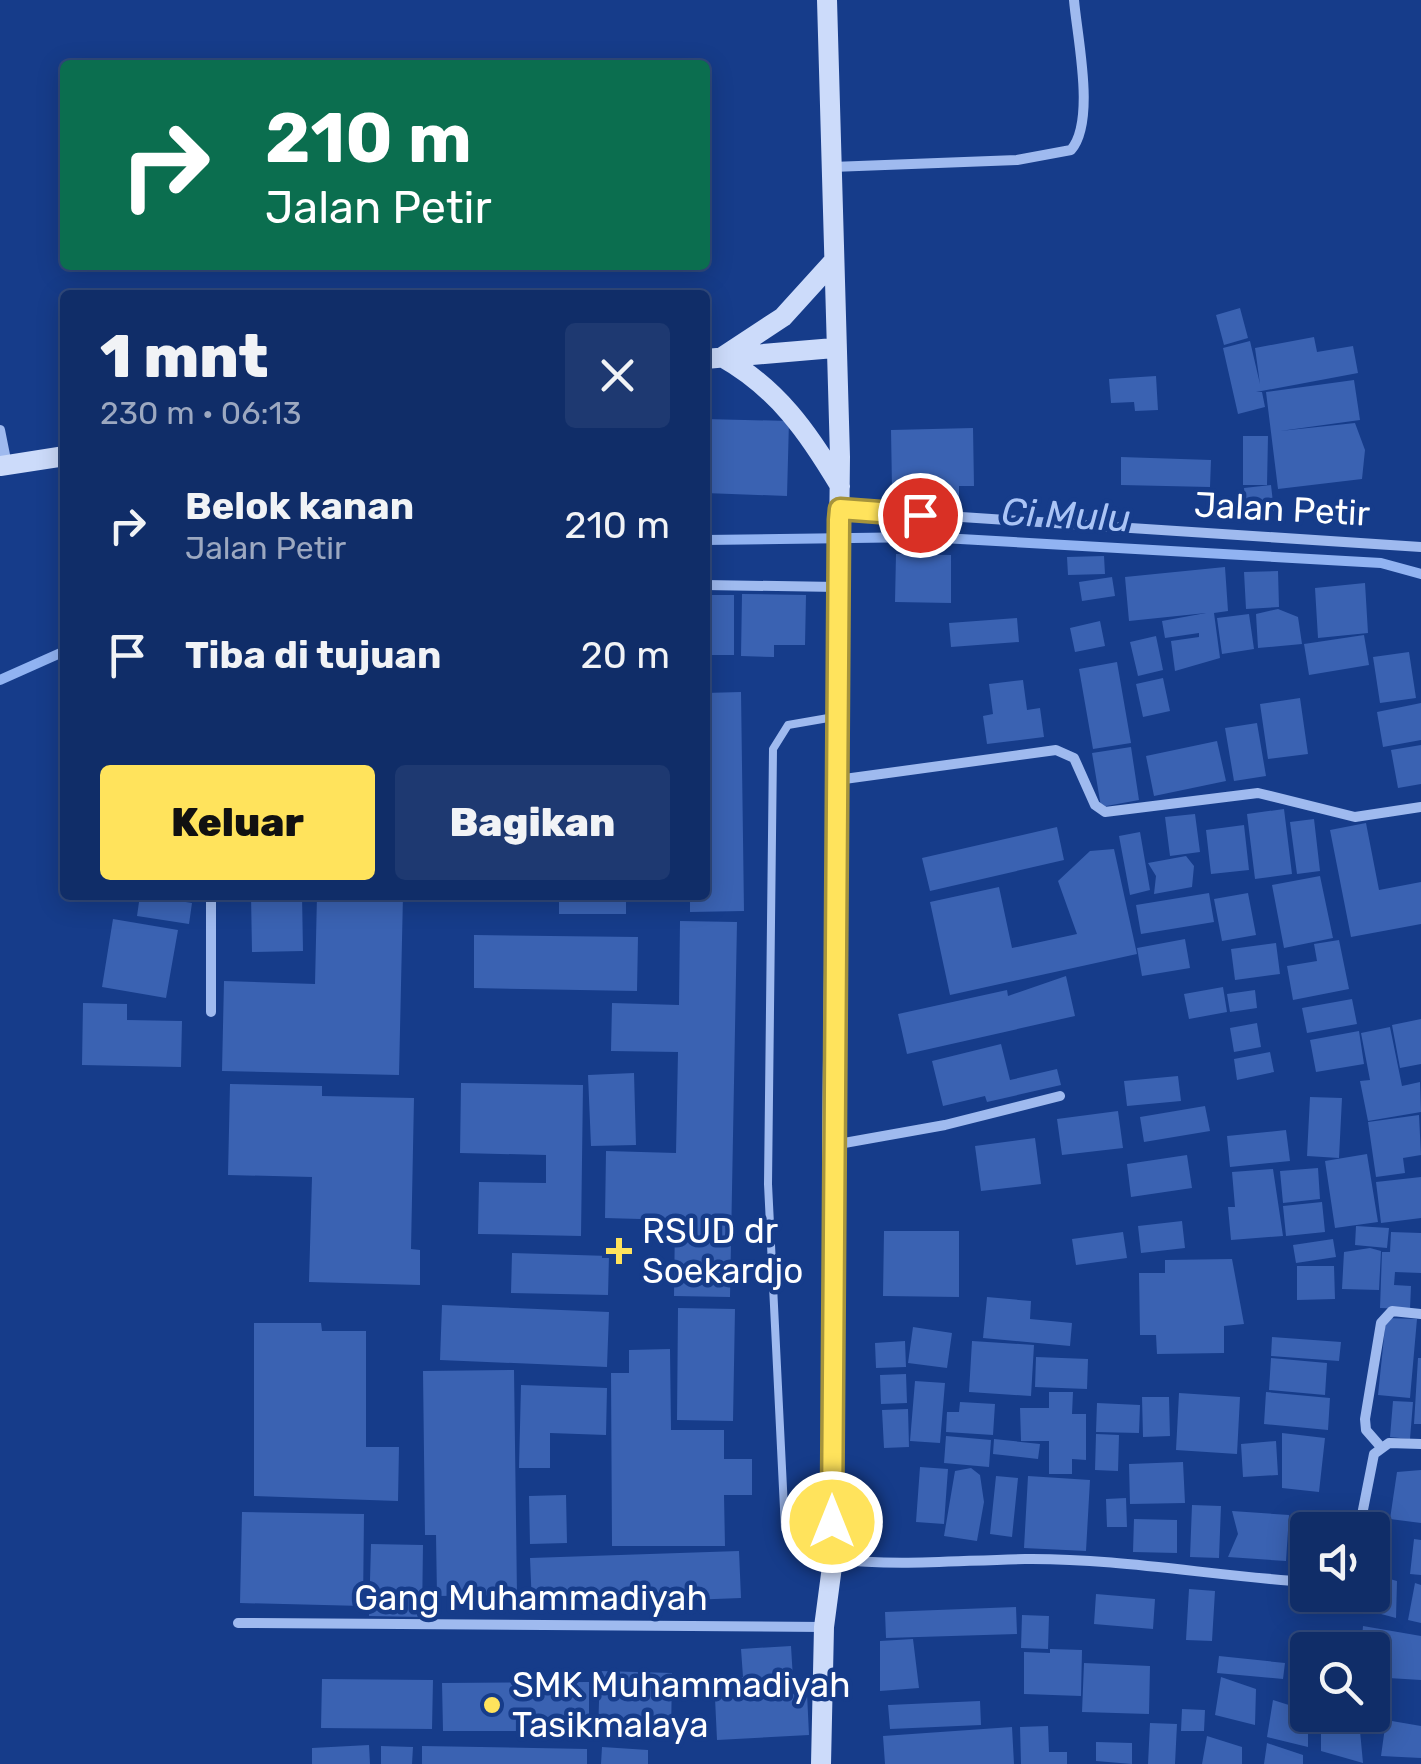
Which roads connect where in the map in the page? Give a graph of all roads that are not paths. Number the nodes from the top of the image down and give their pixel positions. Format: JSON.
{"nodes":[{"id":1,"x":828,"y":0,"type":"edge"},
{"id":2,"x":1074,"y":0,"type":"edge"},
{"id":3,"x":831,"y":167,"type":"junction"},
{"id":4,"x":832,"y":263,"type":"junction"},
{"id":5,"x":834,"y":348,"type":"junction"},
{"id":6,"x":714,"y":358,"type":"edge"},
{"id":7,"x":0,"y":430,"type":"edge"},
{"id":8,"x":60,"y":457,"type":"edge"},
{"id":9,"x":4,"y":465,"type":"edge"},
{"id":10,"x":840,"y":487,"type":"junction"},
{"id":11,"x":840,"y":514,"type":"junction"},
{"id":12,"x":1421,"y":546,"type":"edge"},
{"id":13,"x":839,"y":584,"type":"junction"},
{"id":14,"x":710,"y":585,"type":"edge"},
{"id":15,"x":838,"y":716,"type":"junction"},
{"id":16,"x":837,"y":780,"type":"junction"},
{"id":17,"x":1421,"y":807,"type":"edge"},
{"id":18,"x":211,"y":900,"type":"edge"},
{"id":19,"x":211,"y":1012,"type":"dead end"},
{"id":20,"x":1060,"y":1096,"type":"dead end"},
{"id":21,"x":832,"y":1146,"type":"junction"},
{"id":22,"x":1421,"y":1314,"type":"edge"},
{"id":23,"x":1421,"y":1444,"type":"edge"},
{"id":24,"x":1380,"y":1446,"type":"junction"},
{"id":25,"x":1363,"y":1512,"type":"edge"},
{"id":26,"x":833,"y":1559,"type":"junction"},
{"id":27,"x":1290,"y":1580,"type":"edge"},
{"id":28,"x":238,"y":1623,"type":"dead end"},
{"id":29,"x":824,"y":1627,"type":"junction"},
{"id":30,"x":822,"y":1764,"type":"edge"}],
"edges":[{"from":1,"to":3,"type":"main road"},
{"from":2,"to":3,"type":"street"},
{"from":3,"to":4,"type":"main road"},
{"from":4,"to":5,"type":"main road"},
{"from":4,"to":6,"type":"main road"},
{"from":5,"to":6,"type":"main road"},
{"from":5,"to":10,"type":"main road"},
{"from":6,"to":10,"type":"main road"},
{"from":7,"to":9,"type":"street"},
{"from":8,"to":9,"type":"main road"},
{"from":10,"to":11,"type":"main road"},
{"from":11,"to":12,"type":"street","name":"Jalan Petir"},
{"from":11,"to":13,"type":"main road"},
{"from":13,"to":14,"type":"street"},
{"from":13,"to":15,"type":"main road"},
{"from":15,"to":16,"type":"main road"},
{"from":15,"to":26,"type":"lane"},
{"from":16,"to":17,"type":"street"},
{"from":16,"to":21,"type":"main road"},
{"from":18,"to":19,"type":"street"},
{"from":20,"to":21,"type":"street"},
{"from":21,"to":26,"type":"main road"},
{"from":22,"to":24,"type":"street"},
{"from":23,"to":24,"type":"street"},
{"from":24,"to":25,"type":"street"},
{"from":26,"to":27,"type":"street"},
{"from":26,"to":29,"type":"main road"},
{"from":28,"to":29,"type":"street","name":"Gang Muhammadiyah"},
{"from":29,"to":30,"type":"main road"}]}
